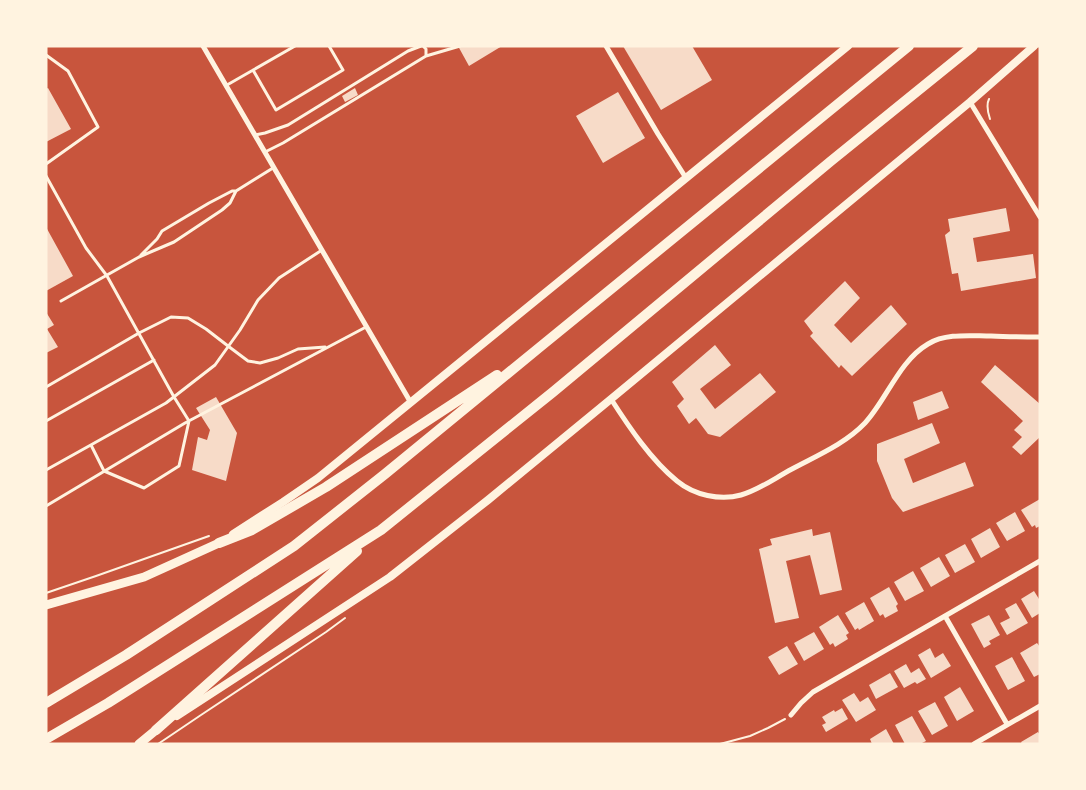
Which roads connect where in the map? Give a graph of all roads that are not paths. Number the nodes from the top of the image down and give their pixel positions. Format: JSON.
{"nodes":[{"id":1,"x":203,"y":46,"type":"edge"},
{"id":2,"x":295,"y":46,"type":"edge"},
{"id":3,"x":329,"y":46,"type":"edge"},
{"id":4,"x":422,"y":46,"type":"edge"},
{"id":5,"x":460,"y":46,"type":"edge"},
{"id":6,"x":606,"y":46,"type":"edge"},
{"id":7,"x":848,"y":46,"type":"edge"},
{"id":8,"x":909,"y":46,"type":"edge"},
{"id":9,"x":973,"y":46,"type":"edge"},
{"id":10,"x":1034,"y":46,"type":"edge"},
{"id":11,"x":47,"y":56,"type":"edge"},
{"id":12,"x":426,"y":56,"type":"junction"},
{"id":13,"x":253,"y":70,"type":"junction"},
{"id":14,"x":226,"y":86,"type":"junction"},
{"id":15,"x":970,"y":102,"type":"junction"},
{"id":16,"x":254,"y":135,"type":"junction"},
{"id":17,"x":265,"y":152,"type":"junction"},
{"id":18,"x":46,"y":164,"type":"edge"},
{"id":19,"x":274,"y":168,"type":"junction"},
{"id":20,"x":46,"y":176,"type":"edge"},
{"id":21,"x":686,"y":178,"type":"junction"},
{"id":22,"x":236,"y":191,"type":"junction"},
{"id":23,"x":1040,"y":218,"type":"edge"},
{"id":24,"x":322,"y":250,"type":"junction"},
{"id":25,"x":138,"y":258,"type":"junction"},
{"id":26,"x":107,"y":276,"type":"junction"},
{"id":27,"x":61,"y":302,"type":"dead end"},
{"id":28,"x":367,"y":327,"type":"junction"},
{"id":29,"x":139,"y":333,"type":"junction"},
{"id":30,"x":1040,"y":337,"type":"edge"},
{"id":31,"x":228,"y":346,"type":"junction"},
{"id":32,"x":328,"y":347,"type":"junction"},
{"id":33,"x":540,"y":347,"type":"junction"},
{"id":34,"x":154,"y":360,"type":"junction"},
{"id":35,"x":46,"y":387,"type":"edge"},
{"id":36,"x":174,"y":397,"type":"junction"},
{"id":37,"x":611,"y":399,"type":"junction"},
{"id":38,"x":411,"y":402,"type":"junction"},
{"id":39,"x":46,"y":421,"type":"edge"},
{"id":40,"x":190,"y":421,"type":"junction"},
{"id":41,"x":91,"y":446,"type":"junction"},
{"id":42,"x":46,"y":470,"type":"edge"},
{"id":43,"x":104,"y":471,"type":"junction"},
{"id":44,"x":46,"y":506,"type":"edge"},
{"id":45,"x":381,"y":530,"type":"junction"},
{"id":46,"x":219,"y":543,"type":"junction"},
{"id":47,"x":1040,"y":561,"type":"edge"},
{"id":48,"x":46,"y":605,"type":"edge"},
{"id":49,"x":945,"y":616,"type":"junction"},
{"id":50,"x":46,"y":702,"type":"edge"},
{"id":51,"x":1040,"y":706,"type":"edge"},
{"id":52,"x":792,"y":715,"type":"road end"},
{"id":53,"x":1008,"y":724,"type":"junction"},
{"id":54,"x":156,"y":730,"type":"junction"},
{"id":55,"x":46,"y":739,"type":"edge"},
{"id":56,"x":139,"y":744,"type":"edge"},
{"id":57,"x":974,"y":744,"type":"edge"}],
"edges":[{"from":1,"to":14,"type":"street"},
{"from":2,"to":13,"type":"lane"},
{"from":3,"to":13,"type":"lane"},
{"from":4,"to":12,"type":"lane"},
{"from":4,"to":16,"type":"lane"},
{"from":5,"to":12,"type":"lane"},
{"from":6,"to":21,"type":"street"},
{"from":7,"to":21,"type":"main road"},
{"from":8,"to":33,"type":"highway"},
{"from":9,"to":45,"type":"highway"},
{"from":10,"to":15,"type":"main road"},
{"from":11,"to":18,"type":"lane"},
{"from":12,"to":17,"type":"lane"},
{"from":13,"to":14,"type":"lane"},
{"from":14,"to":16,"type":"street"},
{"from":15,"to":23,"type":"street"},
{"from":15,"to":37,"type":"main road"},
{"from":16,"to":17,"type":"street"},
{"from":17,"to":19,"type":"street"},
{"from":19,"to":22,"type":"lane"},
{"from":19,"to":24,"type":"street"},
{"from":20,"to":26,"type":"lane"},
{"from":21,"to":38,"type":"main road"},
{"from":22,"to":25,"type":"lane"},
{"from":22,"to":25,"type":"lane"},
{"from":24,"to":28,"type":"street"},
{"from":24,"to":31,"type":"lane"},
{"from":25,"to":26,"type":"lane"},
{"from":26,"to":27,"type":"lane"},
{"from":26,"to":29,"type":"lane"},
{"from":28,"to":32,"type":"lane"},
{"from":28,"to":38,"type":"street"},
{"from":29,"to":31,"type":"lane"},
{"from":29,"to":34,"type":"lane"},
{"from":29,"to":35,"type":"lane"},
{"from":30,"to":37,"type":"street"},
{"from":31,"to":32,"type":"lane"},
{"from":31,"to":36,"type":"lane"},
{"from":32,"to":40,"type":"lane"},
{"from":33,"to":46,"type":"highway"},
{"from":33,"to":50,"type":"highway"},
{"from":34,"to":36,"type":"lane"},
{"from":34,"to":39,"type":"lane"},
{"from":36,"to":40,"type":"lane"},
{"from":36,"to":41,"type":"lane"},
{"from":37,"to":54,"type":"main road"},
{"from":38,"to":46,"type":"main road"},
{"from":40,"to":43,"type":"lane"},
{"from":40,"to":43,"type":"lane"},
{"from":41,"to":42,"type":"lane"},
{"from":41,"to":43,"type":"lane"},
{"from":43,"to":44,"type":"lane"},
{"from":45,"to":54,"type":"highway"},
{"from":45,"to":55,"type":"highway"},
{"from":46,"to":48,"type":"main road"},
{"from":47,"to":49,"type":"street"},
{"from":49,"to":52,"type":"street"},
{"from":49,"to":53,"type":"street"},
{"from":51,"to":53,"type":"street"},
{"from":53,"to":57,"type":"street"},
{"from":54,"to":56,"type":"main road"}]}
